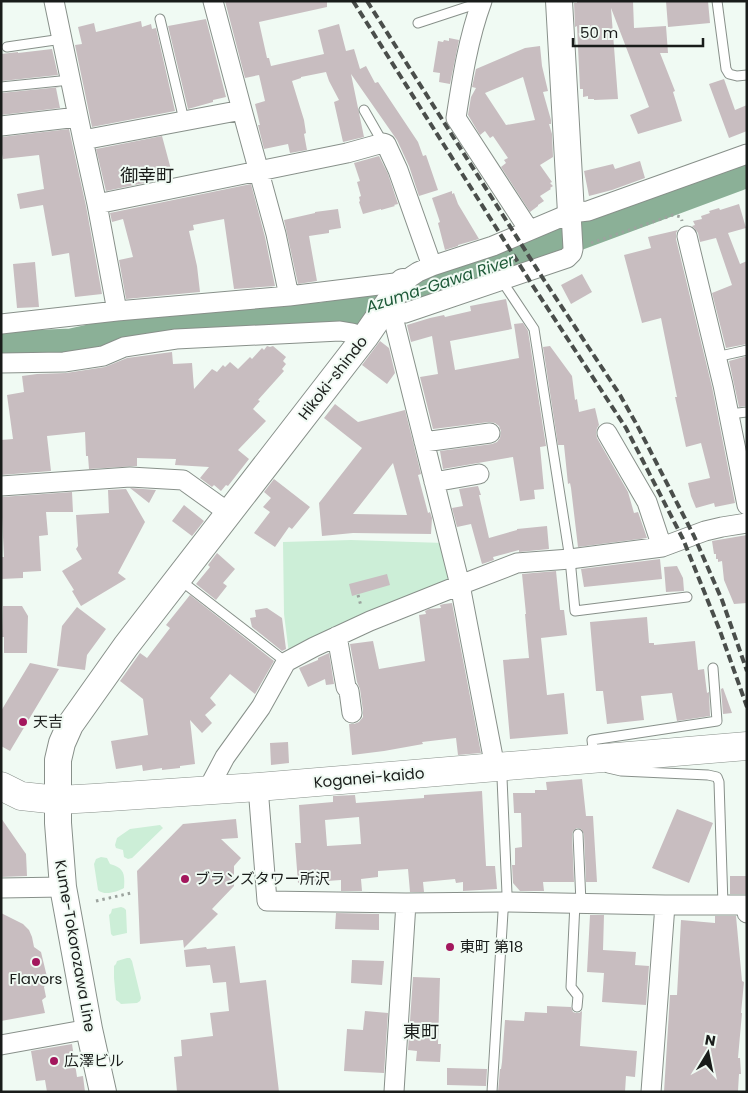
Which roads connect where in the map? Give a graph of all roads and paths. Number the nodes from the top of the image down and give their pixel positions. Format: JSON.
{"nodes":[{"id":1,"x":54,"y":1,"type":"edge"},
{"id":2,"x":214,"y":1,"type":"edge"},
{"id":3,"x":482,"y":1,"type":"edge"},
{"id":4,"x":559,"y":1,"type":"edge"},
{"id":5,"x":717,"y":1,"type":"edge"},
{"id":6,"x":160,"y":19,"type":"dead end"},
{"id":7,"x":418,"y":23,"type":"dead end"},
{"id":8,"x":62,"y":39,"type":"junction"},
{"id":9,"x":7,"y":47,"type":"dead end"},
{"id":10,"x":747,"y":75,"type":"edge"},
{"id":11,"x":70,"y":80,"type":"junction"},
{"id":12,"x":1,"y":87,"type":"edge"},
{"id":13,"x":242,"y":110,"type":"junction"},
{"id":14,"x":364,"y":110,"type":"dead end"},
{"id":15,"x":78,"y":117,"type":"junction"},
{"id":16,"x":184,"y":120,"type":"junction"},
{"id":17,"x":1,"y":126,"type":"edge"},
{"id":18,"x":83,"y":140,"type":"junction"},
{"id":19,"x":383,"y":143,"type":"junction"},
{"id":20,"x":747,"y":154,"type":"edge"},
{"id":21,"x":259,"y":171,"type":"junction"},
{"id":22,"x":98,"y":204,"type":"junction"},
{"id":23,"x":571,"y":217,"type":"junction"},
{"id":24,"x":529,"y":230,"type":"junction"},
{"id":25,"x":687,"y":236,"type":"joint"},
{"id":26,"x":573,"y":247,"type":"junction"},
{"id":27,"x":432,"y":266,"type":"junction"},
{"id":28,"x":502,"y":281,"type":"junction"},
{"id":29,"x":402,"y":284,"type":"junction"},
{"id":30,"x":289,"y":296,"type":"junction"},
{"id":31,"x":117,"y":311,"type":"junction"},
{"id":32,"x":384,"y":311,"type":"junction"},
{"id":33,"x":1,"y":324,"type":"edge"},
{"id":34,"x":365,"y":337,"type":"junction"},
{"id":35,"x":747,"y":350,"type":"edge"},
{"id":36,"x":716,"y":357,"type":"junction"},
{"id":37,"x":1,"y":363,"type":"edge"},
{"id":38,"x":738,"y":413,"type":"edge"},
{"id":39,"x":607,"y":432,"type":"dead end"},
{"id":40,"x":490,"y":433,"type":"dead end"},
{"id":41,"x":424,"y":442,"type":"junction"},
{"id":42,"x":480,"y":474,"type":"dead end"},
{"id":43,"x":434,"y":482,"type":"junction"},
{"id":44,"x":1,"y":486,"type":"edge"},
{"id":45,"x":747,"y":505,"type":"edge"},
{"id":46,"x":229,"y":513,"type":"junction"},
{"id":47,"x":747,"y":523,"type":"edge"},
{"id":48,"x":662,"y":547,"type":"junction"},
{"id":49,"x":570,"y":559,"type":"junction"},
{"id":50,"x":178,"y":578,"type":"junction"},
{"id":51,"x":460,"y":585,"type":"junction"},
{"id":52,"x":687,"y":597,"type":"dead end"},
{"id":53,"x":337,"y":636,"type":"junction"},
{"id":54,"x":286,"y":662,"type":"junction"},
{"id":55,"x":713,"y":668,"type":"dead end"},
{"id":56,"x":352,"y":713,"type":"dead end"},
{"id":57,"x":743,"y":746,"type":"edge"},
{"id":58,"x":594,"y":759,"type":"junction"},
{"id":59,"x":497,"y":767,"type":"junction"},
{"id":60,"x":1,"y":786,"type":"edge"},
{"id":61,"x":258,"y":787,"type":"junction"},
{"id":62,"x":207,"y":791,"type":"junction"},
{"id":63,"x":58,"y":800,"type":"junction"},
{"id":64,"x":578,"y":834,"type":"dead end"},
{"id":65,"x":63,"y":887,"type":"junction"},
{"id":66,"x":1,"y":888,"type":"edge"},
{"id":67,"x":131,"y":892,"type":"dead end"},
{"id":68,"x":96,"y":901,"type":"dead end"},
{"id":69,"x":505,"y":902,"type":"junction"},
{"id":70,"x":406,"y":903,"type":"junction"},
{"id":71,"x":578,"y":903,"type":"junction"},
{"id":72,"x":665,"y":905,"type":"junction"},
{"id":73,"x":723,"y":905,"type":"junction"},
{"id":74,"x":747,"y":913,"type":"edge"},
{"id":75,"x":577,"y":1007,"type":"dead end"},
{"id":76,"x":89,"y":1029,"type":"junction"},
{"id":77,"x":1,"y":1044,"type":"edge"},
{"id":78,"x":102,"y":1092,"type":"edge"},
{"id":79,"x":394,"y":1092,"type":"edge"},
{"id":80,"x":492,"y":1092,"type":"edge"},
{"id":81,"x":651,"y":1092,"type":"edge"}],
"edges":[{"from":1,"to":8,"type":"street"},
{"from":2,"to":13,"type":"street"},
{"from":3,"to":7,"type":"lane"},
{"from":3,"to":24,"type":"street"},
{"from":4,"to":23,"type":"street"},
{"from":5,"to":10,"type":"lane"},
{"from":6,"to":16,"type":"lane"},
{"from":8,"to":9,"type":"lane"},
{"from":8,"to":11,"type":"street"},
{"from":11,"to":12,"type":"lane"},
{"from":11,"to":15,"type":"street"},
{"from":13,"to":16,"type":"street"},
{"from":13,"to":21,"type":"street"},
{"from":14,"to":19,"type":"lane"},
{"from":15,"to":17,"type":"street"},
{"from":15,"to":18,"type":"street"},
{"from":16,"to":18,"type":"street"},
{"from":18,"to":22,"type":"street"},
{"from":19,"to":21,"type":"street"},
{"from":19,"to":27,"type":"street"},
{"from":20,"to":23,"type":"street","name":"Hikoki-shindo"},
{"from":21,"to":22,"type":"street"},
{"from":21,"to":30,"type":"street"},
{"from":22,"to":31,"type":"street"},
{"from":23,"to":24,"type":"street","name":"Hikoki-shindo"},
{"from":23,"to":26,"type":"street"},
{"from":24,"to":27,"type":"street","name":"Hikoki-shindo"},
{"from":25,"to":26,"type":"path"},
{"from":25,"to":36,"type":"street"},
{"from":26,"to":28,"type":"street"},
{"from":27,"to":29,"type":"street","name":"Hikoki-shindo"},
{"from":28,"to":32,"type":"street"},
{"from":28,"to":49,"type":"lane"},
{"from":29,"to":30,"type":"street"},
{"from":29,"to":32,"type":"street","name":"Hikoki-shindo"},
{"from":30,"to":31,"type":"street"},
{"from":31,"to":33,"type":"street"},
{"from":32,"to":34,"type":"street","name":"Hikoki-shindo"},
{"from":32,"to":41,"type":"street"},
{"from":34,"to":37,"type":"street"},
{"from":34,"to":46,"type":"street","name":"Hikoki-shindo"},
{"from":35,"to":36,"type":"lane"},
{"from":36,"to":38,"type":"street"},
{"from":38,"to":45,"type":"street"},
{"from":39,"to":48,"type":"street"},
{"from":40,"to":41,"type":"street"},
{"from":41,"to":43,"type":"street"},
{"from":42,"to":43,"type":"street"},
{"from":43,"to":51,"type":"street"},
{"from":44,"to":46,"type":"street"},
{"from":46,"to":50,"type":"street","name":"Hikoki-shindo"},
{"from":47,"to":48,"type":"street"},
{"from":48,"to":49,"type":"street"},
{"from":49,"to":51,"type":"street"},
{"from":49,"to":52,"type":"lane"},
{"from":50,"to":54,"type":"lane"},
{"from":50,"to":63,"type":"street","name":"Hikoki-shindo"},
{"from":51,"to":53,"type":"street"},
{"from":51,"to":59,"type":"street"},
{"from":53,"to":54,"type":"street"},
{"from":53,"to":56,"type":"street"},
{"from":54,"to":62,"type":"street"},
{"from":55,"to":58,"type":"lane"},
{"from":57,"to":58,"type":"main road","name":"Koganei-kaido"},
{"from":58,"to":59,"type":"main road","name":"Koganei-kaido"},
{"from":58,"to":73,"type":"lane"},
{"from":59,"to":61,"type":"main road","name":"Koganei-kaido"},
{"from":59,"to":69,"type":"lane"},
{"from":60,"to":63,"type":"main road","name":"Koganei-kaido"},
{"from":61,"to":62,"type":"main road","name":"Koganei-kaido"},
{"from":61,"to":70,"type":"street"},
{"from":62,"to":63,"type":"main road","name":"Koganei-kaido"},
{"from":63,"to":65,"type":"street","name":"Kume-Tokorozawa Line"},
{"from":64,"to":71,"type":"lane"},
{"from":65,"to":66,"type":"street"},
{"from":65,"to":76,"type":"street","name":"Kume-Tokorozawa Line"},
{"from":67,"to":68,"type":"path"},
{"from":69,"to":70,"type":"street"},
{"from":69,"to":71,"type":"street"},
{"from":69,"to":80,"type":"lane"},
{"from":70,"to":79,"type":"street"},
{"from":71,"to":72,"type":"street"},
{"from":71,"to":75,"type":"lane"},
{"from":72,"to":73,"type":"street"},
{"from":72,"to":81,"type":"street"},
{"from":73,"to":74,"type":"street"},
{"from":76,"to":77,"type":"street"},
{"from":76,"to":78,"type":"street","name":"Kume-Tokorozawa Line"}]}
